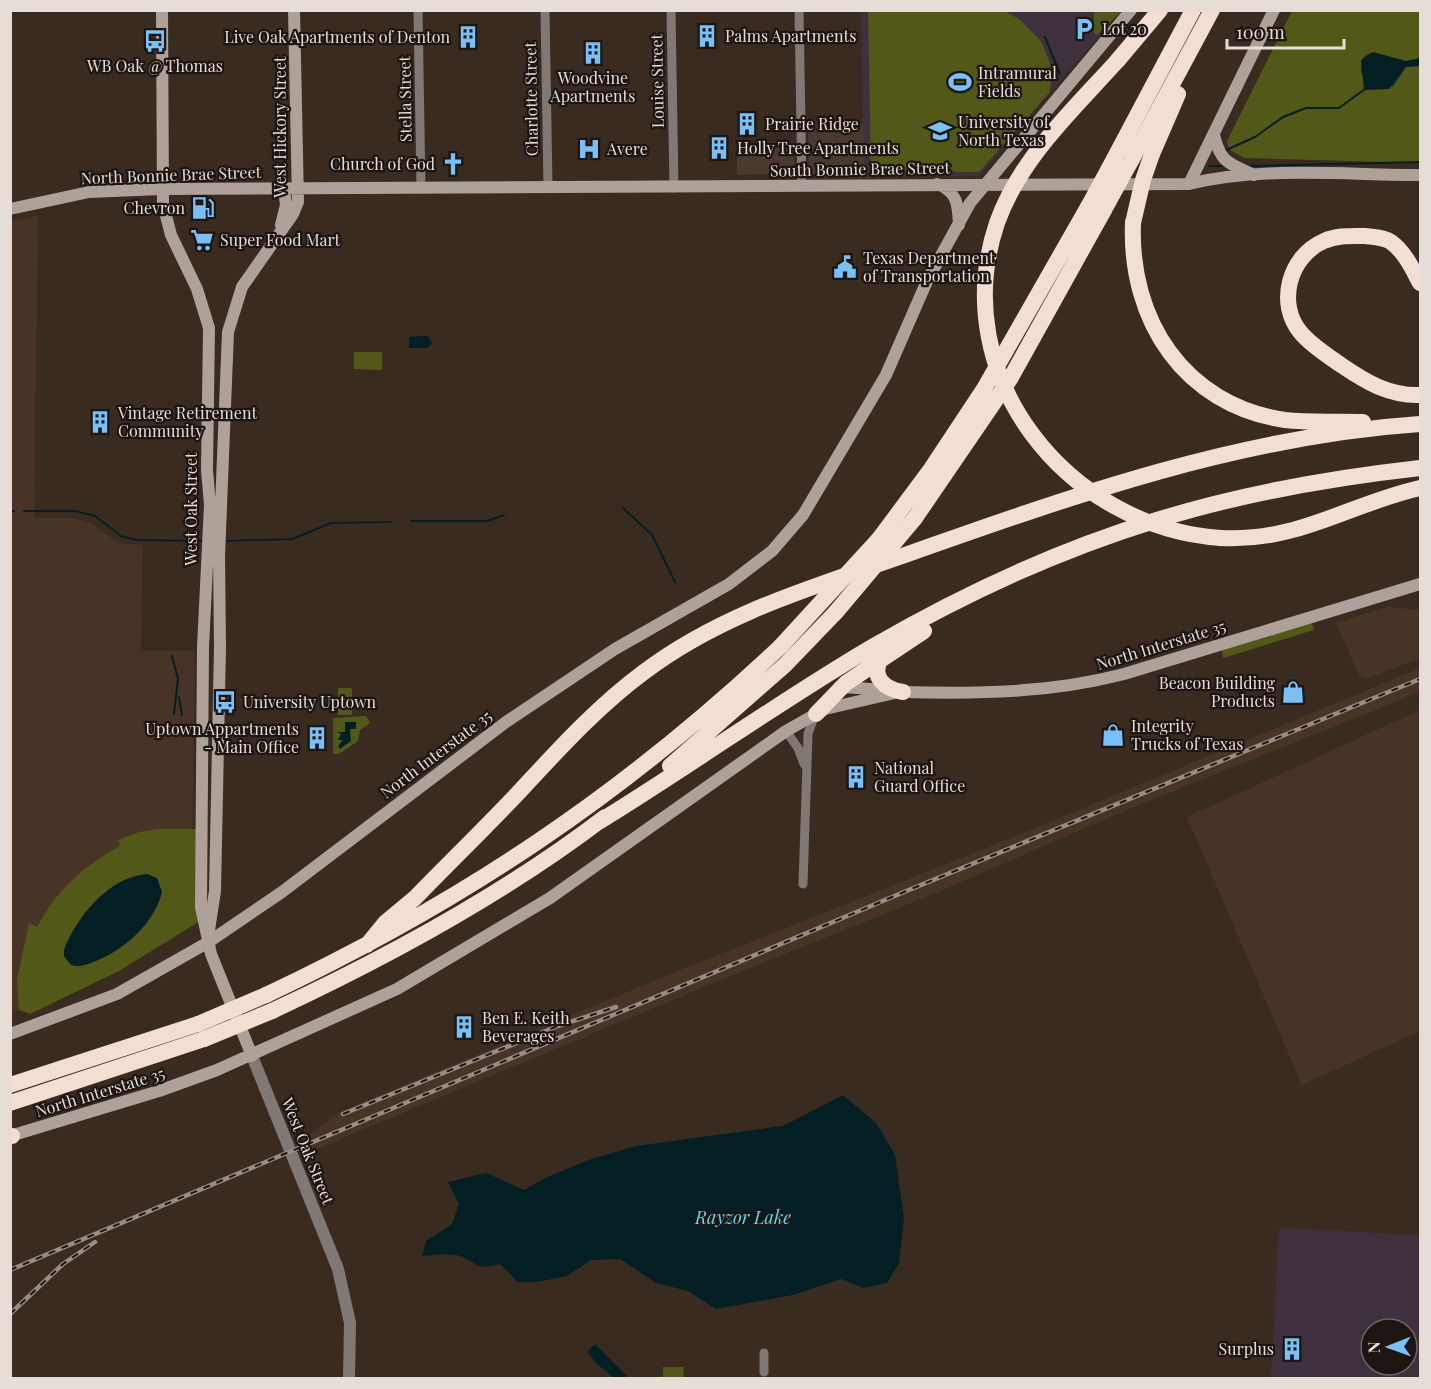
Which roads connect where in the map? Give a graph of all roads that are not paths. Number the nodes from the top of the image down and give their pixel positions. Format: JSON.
{"nodes":[{"id":1,"x":162,"y":10,"type":"edge"},
{"id":2,"x":294,"y":10,"type":"edge"},
{"id":3,"x":418,"y":10,"type":"edge"},
{"id":4,"x":545,"y":10,"type":"edge"},
{"id":5,"x":671,"y":10,"type":"edge"},
{"id":6,"x":799,"y":10,"type":"edge"},
{"id":7,"x":1131,"y":10,"type":"edge"},
{"id":8,"x":1160,"y":10,"type":"edge"},
{"id":9,"x":1193,"y":10,"type":"edge"},
{"id":10,"x":1214,"y":10,"type":"edge"},
{"id":11,"x":1274,"y":10,"type":"edge"},
{"id":12,"x":1214,"y":135,"type":"junction"},
{"id":13,"x":1255,"y":175,"type":"junction"},
{"id":14,"x":1420,"y":175,"type":"edge"},
{"id":15,"x":936,"y":184,"type":"junction"},
{"id":16,"x":984,"y":184,"type":"junction"},
{"id":17,"x":1189,"y":184,"type":"junction"},
{"id":18,"x":802,"y":186,"type":"junction"},
{"id":19,"x":548,"y":187,"type":"junction"},
{"id":20,"x":284,"y":188,"type":"junction"},
{"id":21,"x":299,"y":188,"type":"junction"},
{"id":22,"x":421,"y":188,"type":"junction"},
{"id":23,"x":674,"y":188,"type":"junction"},
{"id":24,"x":162,"y":189,"type":"junction"},
{"id":25,"x":1096,"y":208,"type":"junction"},
{"id":26,"x":10,"y":209,"type":"edge"},
{"id":27,"x":958,"y":225,"type":"junction"},
{"id":28,"x":278,"y":232,"type":"junction"},
{"id":29,"x":1420,"y":283,"type":"edge"},
{"id":30,"x":209,"y":328,"type":"junction"},
{"id":31,"x":228,"y":332,"type":"junction"},
{"id":32,"x":1420,"y":395,"type":"edge"},
{"id":33,"x":1420,"y":424,"type":"edge"},
{"id":34,"x":1420,"y":468,"type":"edge"},
{"id":35,"x":1420,"y":488,"type":"edge"},
{"id":36,"x":1075,"y":550,"type":"junction"},
{"id":37,"x":1420,"y":584,"type":"edge"},
{"id":38,"x":882,"y":657,"type":"junction"},
{"id":39,"x":841,"y":687,"type":"junction"},
{"id":40,"x":903,"y":692,"type":"junction"},
{"id":41,"x":816,"y":714,"type":"junction"},
{"id":42,"x":786,"y":730,"type":"junction"},
{"id":43,"x":806,"y":772,"type":"junction"},
{"id":44,"x":597,"y":823,"type":"junction"},
{"id":45,"x":201,"y":866,"type":"junction"},
{"id":46,"x":215,"y":866,"type":"junction"},
{"id":47,"x":803,"y":885,"type":"dead end"},
{"id":48,"x":207,"y":943,"type":"junction"},
{"id":49,"x":367,"y":945,"type":"junction"},
{"id":50,"x":201,"y":1031,"type":"junction"},
{"id":51,"x":10,"y":1034,"type":"edge"},
{"id":52,"x":252,"y":1056,"type":"junction"},
{"id":53,"x":10,"y":1085,"type":"edge"},
{"id":54,"x":10,"y":1103,"type":"edge"},
{"id":55,"x":11,"y":1136,"type":"edge"},
{"id":56,"x":764,"y":1353,"type":"dead end"},
{"id":57,"x":764,"y":1372,"type":"dead end"},
{"id":58,"x":349,"y":1378,"type":"edge"}],
"edges":[{"from":1,"to":24,"type":"main road","name":"West Oak Street"},
{"from":2,"to":21,"type":"main road","name":"West Hickory Street"},
{"from":3,"to":22,"type":"street","name":"Stella Street"},
{"from":4,"to":19,"type":"street","name":"Charlotte Street"},
{"from":5,"to":23,"type":"street","name":"Louise Street"},
{"from":6,"to":18,"type":"street"},
{"from":7,"to":16,"type":"main road","name":"North Interstate 35"},
{"from":8,"to":35,"type":"highway","bridge":true},
{"from":9,"to":25,"type":"highway","bridge":true},
{"from":10,"to":25,"type":"highway","bridge":true},
{"from":10,"to":33,"type":"highway","bridge":true},
{"from":11,"to":12,"type":"main road"},
{"from":12,"to":13,"type":"main road"},
{"from":12,"to":17,"type":"main road"},
{"from":13,"to":14,"type":"main road","name":"South Bonnie Brae Street"},
{"from":13,"to":17,"type":"main road","name":"South Bonnie Brae Street"},
{"from":15,"to":16,"type":"main road","name":"South Bonnie Brae Street"},
{"from":15,"to":18,"type":"main road","name":"South Bonnie Brae Street"},
{"from":15,"to":27,"type":"main road"},
{"from":16,"to":17,"type":"main road","name":"South Bonnie Brae Street"},
{"from":16,"to":27,"type":"main road","name":"North Interstate 35"},
{"from":18,"to":23,"type":"main road","name":"South Bonnie Brae Street"},
{"from":19,"to":22,"type":"main road","name":"South Bonnie Brae Street"},
{"from":19,"to":23,"type":"main road","name":"South Bonnie Brae Street"},
{"from":20,"to":21,"type":"main road","name":"North Bonnie Brae Street"},
{"from":20,"to":24,"type":"main road","name":"North Bonnie Brae Street"},
{"from":20,"to":28,"type":"main road"},
{"from":21,"to":22,"type":"main road","name":"South Bonnie Brae Street"},
{"from":21,"to":28,"type":"main road","name":"West Hickory Street"},
{"from":24,"to":26,"type":"main road","name":"North Bonnie Brae Street"},
{"from":24,"to":30,"type":"main road","name":"West Oak Street"},
{"from":25,"to":44,"type":"highway","bridge":true},
{"from":25,"to":49,"type":"highway","bridge":true},
{"from":27,"to":48,"type":"main road","name":"North Interstate 35"},
{"from":28,"to":31,"type":"main road","name":"West Hickory Street"},
{"from":29,"to":32,"type":"highway"},
{"from":30,"to":31,"type":"main road"},
{"from":30,"to":45,"type":"main road","name":"West Oak Street"},
{"from":31,"to":46,"type":"main road","name":"West Oak Street"},
{"from":33,"to":49,"type":"highway"},
{"from":34,"to":36,"type":"highway"},
{"from":36,"to":38,"type":"highway"},
{"from":36,"to":44,"type":"highway"},
{"from":37,"to":40,"type":"main road","name":"North Interstate 35"},
{"from":38,"to":39,"type":"highway"},
{"from":38,"to":40,"type":"highway"},
{"from":39,"to":40,"type":"main road","name":"North Interstate 35"},
{"from":39,"to":41,"type":"highway"},
{"from":39,"to":42,"type":"main road","name":"North Interstate 35"},
{"from":40,"to":41,"type":"main road","name":"North Interstate 35"},
{"from":41,"to":42,"type":"main road","name":"North Interstate 35"},
{"from":41,"to":43,"type":"street"},
{"from":42,"to":43,"type":"street"},
{"from":42,"to":52,"type":"main road","name":"North Interstate 35"},
{"from":43,"to":47,"type":"street"},
{"from":44,"to":50,"type":"highway","bridge":true},
{"from":45,"to":46,"type":"main road"},
{"from":45,"to":48,"type":"main road","name":"West Oak Street"},
{"from":46,"to":48,"type":"main road","name":"West Oak Street"},
{"from":48,"to":51,"type":"main road","name":"North Interstate 35"},
{"from":48,"to":52,"type":"main road","name":"West Oak Street"},
{"from":49,"to":50,"type":"highway","bridge":true},
{"from":50,"to":53,"type":"highway"},
{"from":50,"to":54,"type":"highway"},
{"from":52,"to":55,"type":"main road","name":"North Interstate 35"},
{"from":52,"to":58,"type":"street","name":"West Oak Street"},
{"from":56,"to":57,"type":"street"}]}
